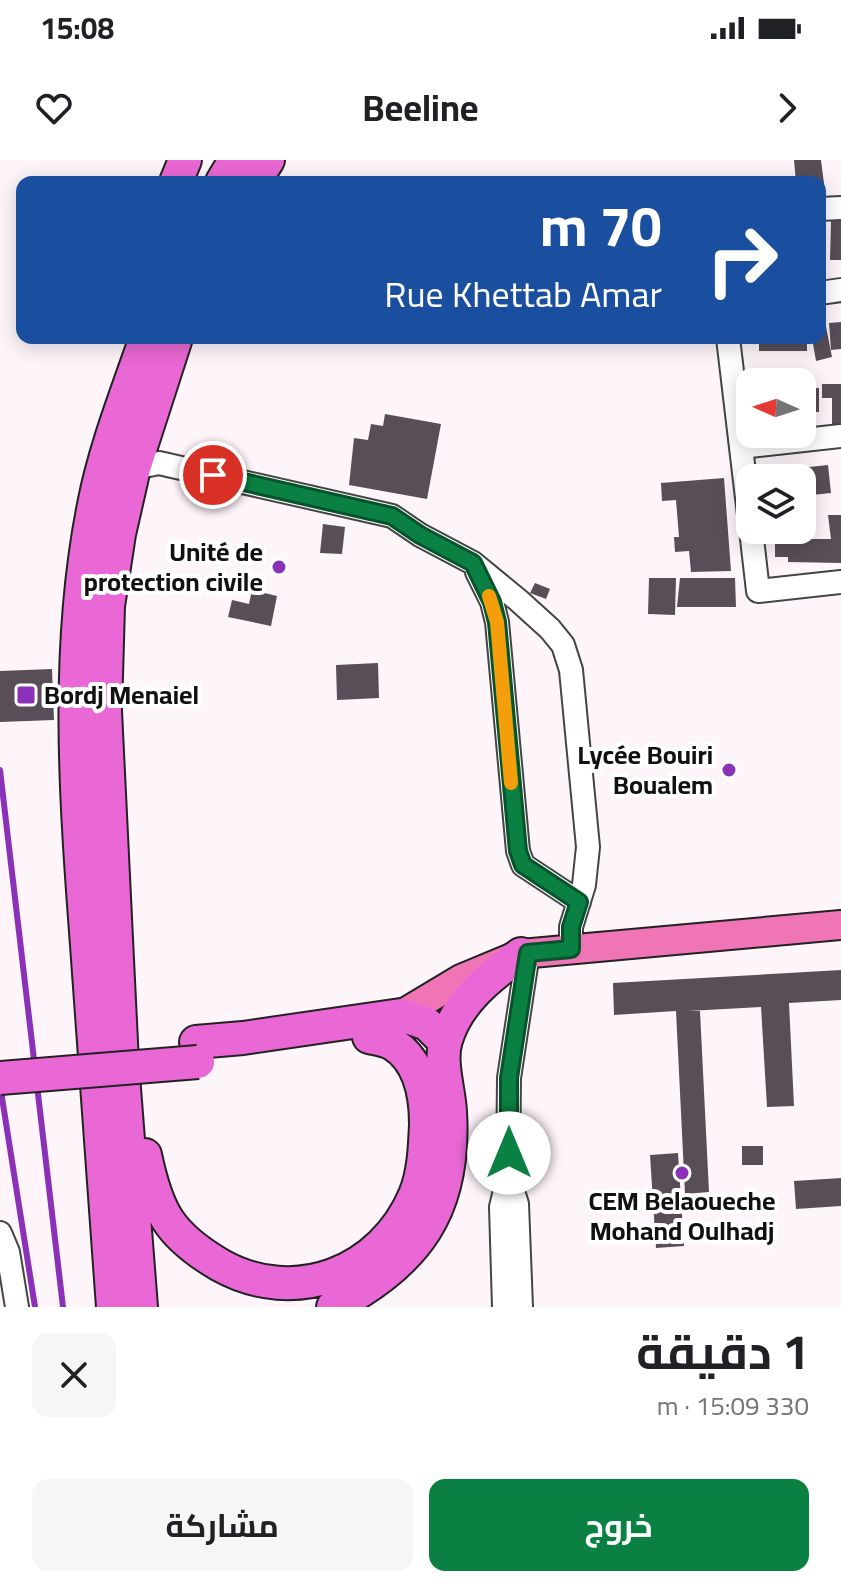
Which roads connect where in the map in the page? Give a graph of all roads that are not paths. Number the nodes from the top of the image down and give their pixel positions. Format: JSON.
{"nodes":[{"id":1,"x":124,"y":344,"type":"edge"},
{"id":2,"x":144,"y":344,"type":"edge"},
{"id":3,"x":174,"y":344,"type":"edge"},
{"id":4,"x":729,"y":344,"type":"edge"},
{"id":5,"x":736,"y":405,"type":"edge"},
{"id":6,"x":118,"y":416,"type":"junction"},
{"id":7,"x":841,"y":436,"type":"edge"},
{"id":8,"x":816,"y":439,"type":"edge"},
{"id":9,"x":134,"y":468,"type":"junction"},
{"id":10,"x":753,"y":544,"type":"edge"},
{"id":11,"x":473,"y":563,"type":"junction"},
{"id":12,"x":841,"y":582,"type":"edge"},
{"id":13,"x":579,"y":902,"type":"junction"},
{"id":14,"x":841,"y":925,"type":"edge"},
{"id":15,"x":571,"y":949,"type":"junction"},
{"id":16,"x":524,"y":953,"type":"junction"},
{"id":17,"x":401,"y":1015,"type":"junction"},
{"id":18,"x":369,"y":1037,"type":"junction"},
{"id":19,"x":445,"y":1042,"type":"junction"},
{"id":20,"x":197,"y":1052,"type":"junction"},
{"id":21,"x":0,"y":1057,"type":"edge"},
{"id":22,"x":410,"y":1059,"type":"junction"},
{"id":23,"x":122,"y":1063,"type":"junction"},
{"id":24,"x":0,"y":1078,"type":"edge"},
{"id":25,"x":508,"y":1178,"type":"junction"},
{"id":26,"x":3,"y":1248,"type":"edge"},
{"id":27,"x":17,"y":1307,"type":"edge"},
{"id":28,"x":113,"y":1307,"type":"edge"},
{"id":29,"x":141,"y":1307,"type":"edge"},
{"id":30,"x":333,"y":1307,"type":"edge"},
{"id":31,"x":504,"y":1307,"type":"edge"},
{"id":32,"x":521,"y":1307,"type":"edge"}],
"edges":[{"from":1,"to":6,"type":"highway"},
{"from":2,"to":6,"type":"highway"},
{"from":3,"to":9,"type":"highway"},
{"from":4,"to":5,"type":"street"},
{"from":6,"to":28,"type":"highway"},
{"from":7,"to":8,"type":"street"},
{"from":9,"to":11,"type":"street"},
{"from":9,"to":23,"type":"highway"},
{"from":10,"to":12,"type":"street"},
{"from":11,"to":13,"type":"street"},
{"from":11,"to":13,"type":"street"},
{"from":13,"to":15,"type":"street"},
{"from":14,"to":15,"type":"main road"},
{"from":15,"to":16,"type":"main road"},
{"from":16,"to":17,"type":"main road"},
{"from":16,"to":19,"type":"highway"},
{"from":16,"to":25,"type":"street"},
{"from":17,"to":18,"type":"highway"},
{"from":17,"to":19,"type":"highway"},
{"from":17,"to":20,"type":"highway"},
{"from":17,"to":22,"type":"highway"},
{"from":18,"to":20,"type":"highway"},
{"from":18,"to":22,"type":"highway"},
{"from":19,"to":30,"type":"highway"},
{"from":20,"to":21,"type":"highway"},
{"from":20,"to":24,"type":"highway","bridge":true},
{"from":22,"to":23,"type":"highway"},
{"from":23,"to":29,"type":"highway"},
{"from":25,"to":31,"type":"street"},
{"from":25,"to":32,"type":"street"},
{"from":26,"to":27,"type":"street"}]}
